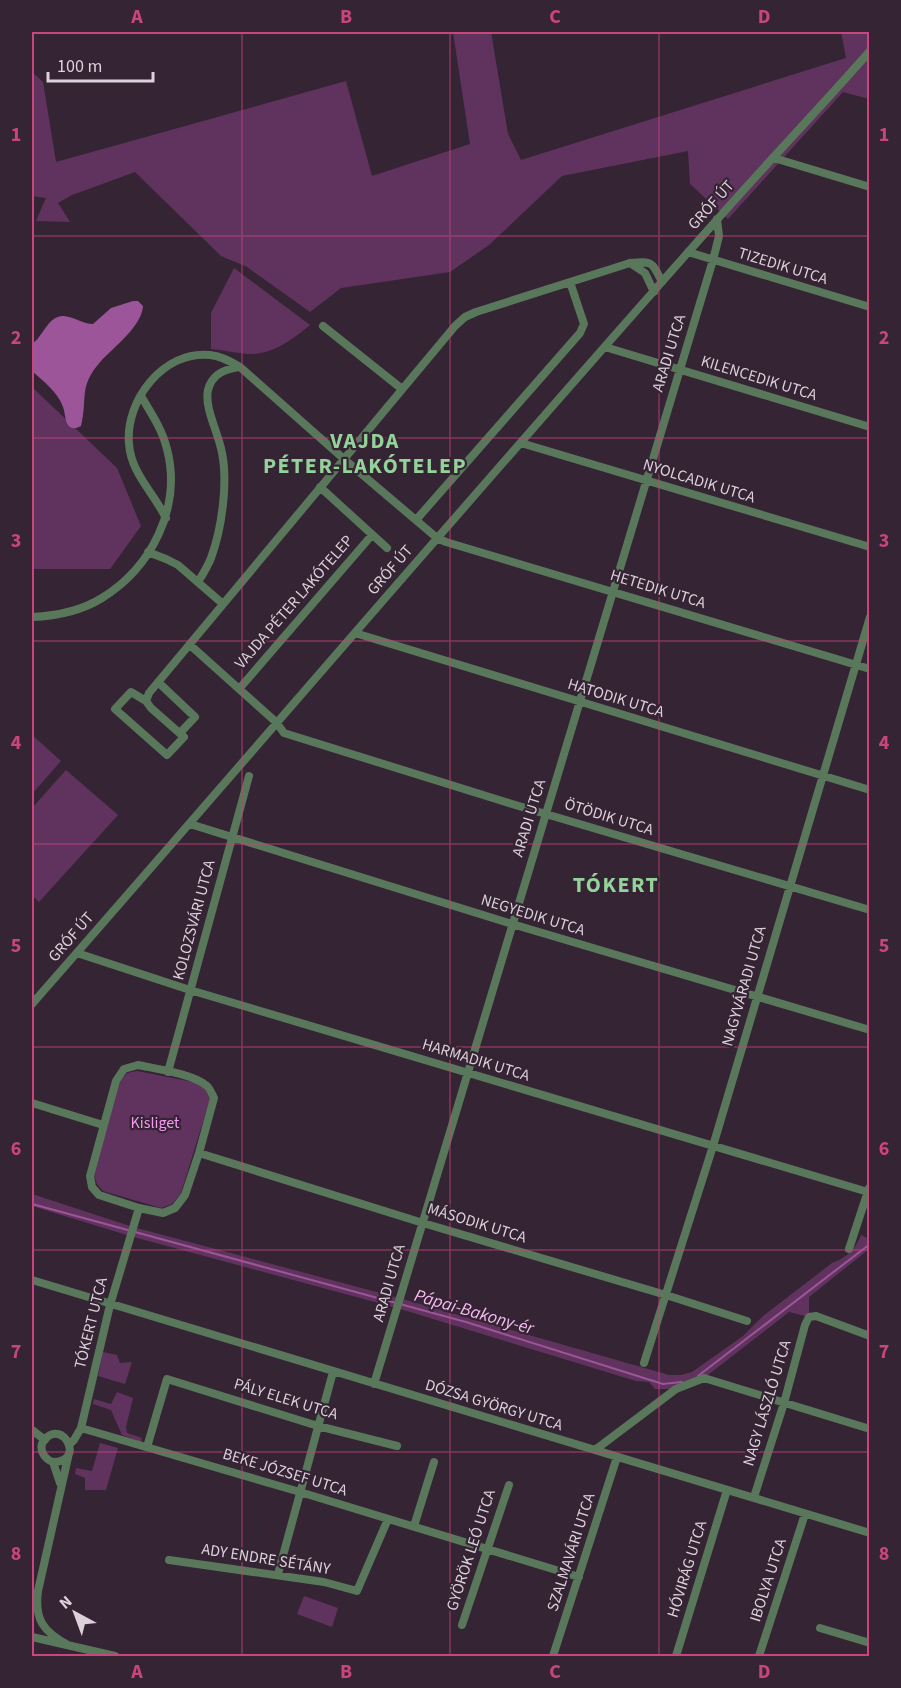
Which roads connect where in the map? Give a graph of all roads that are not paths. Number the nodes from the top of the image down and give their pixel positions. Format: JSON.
{"nodes":[{"id":1,"x":870,"y":51,"type":"edge"},
{"id":2,"x":774,"y":158,"type":"junction"},
{"id":3,"x":870,"y":187,"type":"edge"},
{"id":4,"x":717,"y":219,"type":"junction"},
{"id":5,"x":688,"y":252,"type":"junction"},
{"id":6,"x":713,"y":260,"type":"junction"},
{"id":7,"x":630,"y":263,"type":"junction"},
{"id":8,"x":570,"y":282,"type":"junction"},
{"id":9,"x":662,"y":282,"type":"junction"},
{"id":10,"x":654,"y":292,"type":"junction"},
{"id":11,"x":870,"y":307,"type":"edge"},
{"id":12,"x":323,"y":326,"type":"dead end"},
{"id":13,"x":605,"y":347,"type":"junction"},
{"id":14,"x":240,"y":367,"type":"junction"},
{"id":15,"x":680,"y":369,"type":"junction"},
{"id":16,"x":402,"y":389,"type":"junction"},
{"id":17,"x":141,"y":396,"type":"junction"},
{"id":18,"x":870,"y":427,"type":"edge"},
{"id":19,"x":520,"y":443,"type":"junction"},
{"id":20,"x":344,"y":459,"type":"junction"},
{"id":21,"x":646,"y":481,"type":"junction"},
{"id":22,"x":320,"y":488,"type":"junction"},
{"id":23,"x":166,"y":518,"type":"junction"},
{"id":24,"x":416,"y":520,"type":"junction"},
{"id":25,"x":372,"y":535,"type":"junction"},
{"id":26,"x":437,"y":538,"type":"junction"},
{"id":27,"x":870,"y":547,"type":"edge"},
{"id":28,"x":387,"y":548,"type":"dead end"},
{"id":29,"x":148,"y":552,"type":"junction"},
{"id":30,"x":198,"y":582,"type":"junction"},
{"id":31,"x":613,"y":591,"type":"junction"},
{"id":32,"x":223,"y":604,"type":"junction"},
{"id":33,"x":32,"y":617,"type":"edge"},
{"id":34,"x":870,"y":617,"type":"edge"},
{"id":35,"x":355,"y":633,"type":"junction"},
{"id":36,"x":190,"y":645,"type":"junction"},
{"id":37,"x":856,"y":664,"type":"junction"},
{"id":38,"x":870,"y":669,"type":"edge"},
{"id":39,"x":158,"y":682,"type":"junction"},
{"id":40,"x":238,"y":689,"type":"junction"},
{"id":41,"x":146,"y":701,"type":"junction"},
{"id":42,"x":579,"y":703,"type":"junction"},
{"id":43,"x":276,"y":722,"type":"junction"},
{"id":44,"x":180,"y":733,"type":"junction"},
{"id":45,"x":249,"y":776,"type":"dead end"},
{"id":46,"x":824,"y":776,"type":"junction"},
{"id":47,"x":870,"y":790,"type":"edge"},
{"id":48,"x":546,"y":814,"type":"junction"},
{"id":49,"x":189,"y":824,"type":"junction"},
{"id":50,"x":232,"y":838,"type":"junction"},
{"id":51,"x":789,"y":886,"type":"junction"},
{"id":52,"x":870,"y":910,"type":"edge"},
{"id":53,"x":512,"y":924,"type":"junction"},
{"id":54,"x":77,"y":953,"type":"junction"},
{"id":55,"x":190,"y":990,"type":"junction"},
{"id":56,"x":757,"y":996,"type":"junction"},
{"id":57,"x":32,"y":1004,"type":"edge"},
{"id":58,"x":870,"y":1030,"type":"edge"},
{"id":59,"x":168,"y":1071,"type":"junction"},
{"id":60,"x":468,"y":1073,"type":"junction"},
{"id":61,"x":32,"y":1103,"type":"edge"},
{"id":62,"x":103,"y":1125,"type":"junction"},
{"id":63,"x":713,"y":1146,"type":"junction"},
{"id":64,"x":199,"y":1153,"type":"junction"},
{"id":65,"x":869,"y":1190,"type":"edge"},
{"id":66,"x":139,"y":1208,"type":"junction"},
{"id":67,"x":423,"y":1223,"type":"junction"},
{"id":68,"x":849,"y":1249,"type":"dead end"},
{"id":69,"x":32,"y":1280,"type":"edge"},
{"id":70,"x":666,"y":1295,"type":"junction"},
{"id":71,"x":110,"y":1305,"type":"junction"},
{"id":72,"x":747,"y":1321,"type":"dead end"},
{"id":73,"x":870,"y":1336,"type":"edge"},
{"id":74,"x":644,"y":1363,"type":"dead end"},
{"id":75,"x":333,"y":1372,"type":"junction"},
{"id":76,"x":374,"y":1384,"type":"junction"},
{"id":77,"x":784,"y":1403,"type":"junction"},
{"id":78,"x":318,"y":1426,"type":"junction"},
{"id":79,"x":81,"y":1428,"type":"junction"},
{"id":80,"x":870,"y":1429,"type":"edge"},
{"id":81,"x":32,"y":1430,"type":"edge"},
{"id":82,"x":45,"y":1440,"type":"junction"},
{"id":83,"x":397,"y":1446,"type":"dead end"},
{"id":84,"x":147,"y":1447,"type":"junction"},
{"id":85,"x":69,"y":1449,"type":"junction"},
{"id":86,"x":595,"y":1450,"type":"junction"},
{"id":87,"x":617,"y":1457,"type":"junction"},
{"id":88,"x":53,"y":1462,"type":"junction"},
{"id":89,"x":434,"y":1462,"type":"dead end"},
{"id":90,"x":509,"y":1485,"type":"dead end"},
{"id":91,"x":60,"y":1489,"type":"junction"},
{"id":92,"x":727,"y":1490,"type":"junction"},
{"id":93,"x":300,"y":1492,"type":"junction"},
{"id":94,"x":754,"y":1497,"type":"junction"},
{"id":95,"x":806,"y":1514,"type":"junction"},
{"id":96,"x":388,"y":1519,"type":"junction"},
{"id":97,"x":414,"y":1526,"type":"junction"},
{"id":98,"x":870,"y":1533,"type":"edge"},
{"id":99,"x":486,"y":1550,"type":"junction"},
{"id":100,"x":169,"y":1560,"type":"dead end"},
{"id":101,"x":278,"y":1574,"type":"junction"},
{"id":102,"x":579,"y":1577,"type":"junction"},
{"id":103,"x":34,"y":1598,"type":"edge"},
{"id":104,"x":462,"y":1625,"type":"dead end"},
{"id":105,"x":820,"y":1628,"type":"dead end"},
{"id":106,"x":32,"y":1637,"type":"edge"},
{"id":107,"x":870,"y":1643,"type":"edge"},
{"id":108,"x":68,"y":1645,"type":"junction"},
{"id":109,"x":99,"y":1654,"type":"edge"},
{"id":110,"x":114,"y":1656,"type":"edge"},
{"id":111,"x":553,"y":1656,"type":"edge"},
{"id":112,"x":675,"y":1656,"type":"edge"},
{"id":113,"x":759,"y":1656,"type":"edge"}],
"edges":[{"from":1,"to":2,"type":"street","name":"GRÓF ÚT"},
{"from":2,"to":3,"type":"street"},
{"from":2,"to":4,"type":"street","name":"GRÓF ÚT"},
{"from":4,"to":5,"type":"street","name":"GRÓF ÚT"},
{"from":4,"to":6,"type":"street","name":"ARADI UTCA"},
{"from":5,"to":6,"type":"street","name":"TIZEDIK UTCA"},
{"from":5,"to":9,"type":"street","name":"GRÓF ÚT"},
{"from":6,"to":11,"type":"street","name":"TIZEDIK UTCA"},
{"from":6,"to":15,"type":"street","name":"ARADI UTCA"},
{"from":7,"to":8,"type":"street"},
{"from":7,"to":9,"type":"street"},
{"from":7,"to":10,"type":"street"},
{"from":8,"to":16,"type":"street"},
{"from":8,"to":24,"type":"street"},
{"from":9,"to":10,"type":"street","name":"GRÓF ÚT"},
{"from":10,"to":13,"type":"street","name":"GRÓF ÚT"},
{"from":12,"to":16,"type":"street"},
{"from":13,"to":15,"type":"street","name":"KILENCEDIK UTCA"},
{"from":13,"to":19,"type":"street","name":"GRÓF ÚT"},
{"from":14,"to":17,"type":"street"},
{"from":14,"to":20,"type":"street"},
{"from":14,"to":30,"type":"street"},
{"from":15,"to":18,"type":"street","name":"KILENCEDIK UTCA"},
{"from":15,"to":21,"type":"street","name":"ARADI UTCA"},
{"from":16,"to":20,"type":"street"},
{"from":17,"to":23,"type":"street"},
{"from":17,"to":23,"type":"street"},
{"from":19,"to":21,"type":"street","name":"NYOLCADIK UTCA"},
{"from":19,"to":26,"type":"street","name":"GRÓF ÚT"},
{"from":20,"to":22,"type":"street"},
{"from":20,"to":24,"type":"street"},
{"from":21,"to":27,"type":"street","name":"NYOLCADIK UTCA"},
{"from":21,"to":31,"type":"street","name":"ARADI UTCA"},
{"from":22,"to":25,"type":"street","name":"VAJDA PÉTER LAKÓTELEP"},
{"from":22,"to":32,"type":"street"},
{"from":23,"to":29,"type":"street"},
{"from":24,"to":26,"type":"street"},
{"from":25,"to":28,"type":"street","name":"VAJDA PÉTER LAKÓTELEP"},
{"from":25,"to":40,"type":"street","name":"VAJDA PÉTER LAKÓTELEP"},
{"from":26,"to":31,"type":"street","name":"HETEDIK UTCA"},
{"from":26,"to":35,"type":"street","name":"GRÓF ÚT"},
{"from":29,"to":30,"type":"street"},
{"from":29,"to":33,"type":"street"},
{"from":30,"to":32,"type":"street"},
{"from":31,"to":37,"type":"street","name":"HETEDIK UTCA"},
{"from":31,"to":42,"type":"street","name":"ARADI UTCA"},
{"from":32,"to":36,"type":"street"},
{"from":34,"to":37,"type":"street","name":"NAGYVÁRADI UTCA"},
{"from":35,"to":42,"type":"street","name":"HATODIK UTCA"},
{"from":35,"to":43,"type":"street","name":"GRÓF ÚT"},
{"from":36,"to":39,"type":"street"},
{"from":36,"to":40,"type":"street","name":"VAJDA PÉTER LAKÓTELEP"},
{"from":37,"to":38,"type":"street","name":"HETEDIK UTCA"},
{"from":37,"to":46,"type":"street","name":"NAGYVÁRADI UTCA"},
{"from":39,"to":41,"type":"street"},
{"from":39,"to":44,"type":"street"},
{"from":40,"to":43,"type":"street","name":"VAJDA PÉTER LAKÓTELEP"},
{"from":41,"to":44,"type":"street"},
{"from":41,"to":44,"type":"street"},
{"from":42,"to":46,"type":"street","name":"HATODIK UTCA"},
{"from":42,"to":48,"type":"street","name":"ARADI UTCA"},
{"from":43,"to":48,"type":"street","name":"ÖTÖDIK UTCA"},
{"from":43,"to":49,"type":"street","name":"GRÓF ÚT"},
{"from":45,"to":50,"type":"street","name":"KOLOZSVÁRI UTCA"},
{"from":46,"to":47,"type":"street","name":"HATODIK UTCA"},
{"from":46,"to":51,"type":"street","name":"NAGYVÁRADI UTCA"},
{"from":48,"to":51,"type":"street","name":"ÖTÖDIK UTCA"},
{"from":48,"to":53,"type":"street","name":"ARADI UTCA"},
{"from":49,"to":50,"type":"street","name":"NEGYEDIK UTCA"},
{"from":49,"to":54,"type":"street","name":"GRÓF ÚT"},
{"from":50,"to":53,"type":"street","name":"NEGYEDIK UTCA"},
{"from":50,"to":55,"type":"street","name":"KOLOZSVÁRI UTCA"},
{"from":51,"to":52,"type":"street","name":"ÖTÖDIK UTCA"},
{"from":51,"to":56,"type":"street","name":"NAGYVÁRADI UTCA"},
{"from":53,"to":56,"type":"street","name":"NEGYEDIK UTCA"},
{"from":53,"to":60,"type":"street","name":"ARADI UTCA"},
{"from":54,"to":55,"type":"street","name":"HARMADIK UTCA"},
{"from":54,"to":57,"type":"street","name":"GRÓF ÚT"},
{"from":55,"to":59,"type":"street","name":"KOLOZSVÁRI UTCA"},
{"from":55,"to":60,"type":"street","name":"HARMADIK UTCA"},
{"from":56,"to":58,"type":"street","name":"NEGYEDIK UTCA"},
{"from":56,"to":63,"type":"street","name":"NAGYVÁRADI UTCA"},
{"from":59,"to":62,"type":"street"},
{"from":59,"to":64,"type":"street"},
{"from":60,"to":63,"type":"street","name":"HARMADIK UTCA"},
{"from":60,"to":67,"type":"street","name":"ARADI UTCA"},
{"from":61,"to":62,"type":"street"},
{"from":62,"to":66,"type":"street"},
{"from":63,"to":65,"type":"street","name":"HARMADIK UTCA"},
{"from":63,"to":70,"type":"street","name":"NAGYVÁRADI UTCA"},
{"from":64,"to":66,"type":"street"},
{"from":64,"to":67,"type":"street","name":"MÁSODIK UTCA"},
{"from":65,"to":68,"type":"street"},
{"from":66,"to":71,"type":"street","name":"TÓKERT UTCA"},
{"from":67,"to":70,"type":"street","name":"MÁSODIK UTCA"},
{"from":67,"to":76,"type":"street","name":"ARADI UTCA"},
{"from":69,"to":71,"type":"street","name":"DÓZSA GYÖRGY UTCA"},
{"from":70,"to":72,"type":"street","name":"MÁSODIK UTCA"},
{"from":70,"to":74,"type":"street","name":"NAGYVÁRADI UTCA"},
{"from":71,"to":75,"type":"street","name":"DÓZSA GYÖRGY UTCA"},
{"from":71,"to":79,"type":"street","name":"TÓKERT UTCA"},
{"from":73,"to":77,"type":"street","name":"NAGY LÁSZLÓ UTCA"},
{"from":75,"to":76,"type":"street","name":"DÓZSA GYÖRGY UTCA"},
{"from":75,"to":78,"type":"street"},
{"from":76,"to":86,"type":"street","name":"DÓZSA GYÖRGY UTCA"},
{"from":77,"to":80,"type":"street"},
{"from":77,"to":86,"type":"street"},
{"from":77,"to":94,"type":"street","name":"NAGY LÁSZLÓ UTCA"},
{"from":78,"to":83,"type":"street","name":"PÁLY ELEK UTCA"},
{"from":78,"to":84,"type":"street","name":"PÁLY ELEK UTCA"},
{"from":78,"to":93,"type":"street"},
{"from":79,"to":84,"type":"street","name":"BEKE JÓZSEF UTCA"},
{"from":79,"to":85,"type":"street","name":"TÓKERT UTCA"},
{"from":81,"to":82,"type":"street"},
{"from":82,"to":85,"type":"street"},
{"from":82,"to":88,"type":"street","name":"TÓKERT UTCA"},
{"from":84,"to":93,"type":"street","name":"BEKE JÓZSEF UTCA"},
{"from":85,"to":88,"type":"street","name":"TÓKERT UTCA"},
{"from":85,"to":91,"type":"street","name":"TÓKERT UTCA"},
{"from":86,"to":87,"type":"street","name":"DÓZSA GYÖRGY UTCA"},
{"from":87,"to":92,"type":"street","name":"DÓZSA GYÖRGY UTCA"},
{"from":87,"to":102,"type":"street","name":"SZALMAVÁRI UTCA"},
{"from":88,"to":91,"type":"street","name":"TÓKERT UTCA"},
{"from":89,"to":97,"type":"street"},
{"from":90,"to":99,"type":"street","name":"GYÖRÖK LEÓ UTCA"},
{"from":91,"to":103,"type":"street","name":"TÓKERT UTCA"},
{"from":92,"to":94,"type":"street","name":"DÓZSA GYÖRGY UTCA"},
{"from":92,"to":112,"type":"street","name":"HÓVIRÁG UTCA"},
{"from":93,"to":96,"type":"street","name":"BEKE JÓZSEF UTCA"},
{"from":93,"to":101,"type":"street"},
{"from":94,"to":95,"type":"street","name":"DÓZSA GYÖRGY UTCA"},
{"from":95,"to":98,"type":"street","name":"DÓZSA GYÖRGY UTCA"},
{"from":95,"to":113,"type":"street","name":"IBOLYA UTCA"},
{"from":96,"to":97,"type":"street","name":"BEKE JÓZSEF UTCA"},
{"from":96,"to":101,"type":"street","name":"ADY ENDRE SÉTÁNY"},
{"from":97,"to":99,"type":"street","name":"BEKE JÓZSEF UTCA"},
{"from":99,"to":102,"type":"street","name":"BEKE JÓZSEF UTCA"},
{"from":99,"to":104,"type":"street","name":"GYÖRÖK LEÓ UTCA"},
{"from":100,"to":101,"type":"street","name":"ADY ENDRE SÉTÁNY"},
{"from":102,"to":111,"type":"street","name":"SZALMAVÁRI UTCA"},
{"from":103,"to":108,"type":"street","name":"TÓKERT UTCA"},
{"from":105,"to":107,"type":"street"},
{"from":106,"to":108,"type":"street"},
{"from":108,"to":109,"type":"street"},
{"from":109,"to":110,"type":"street"}]}
